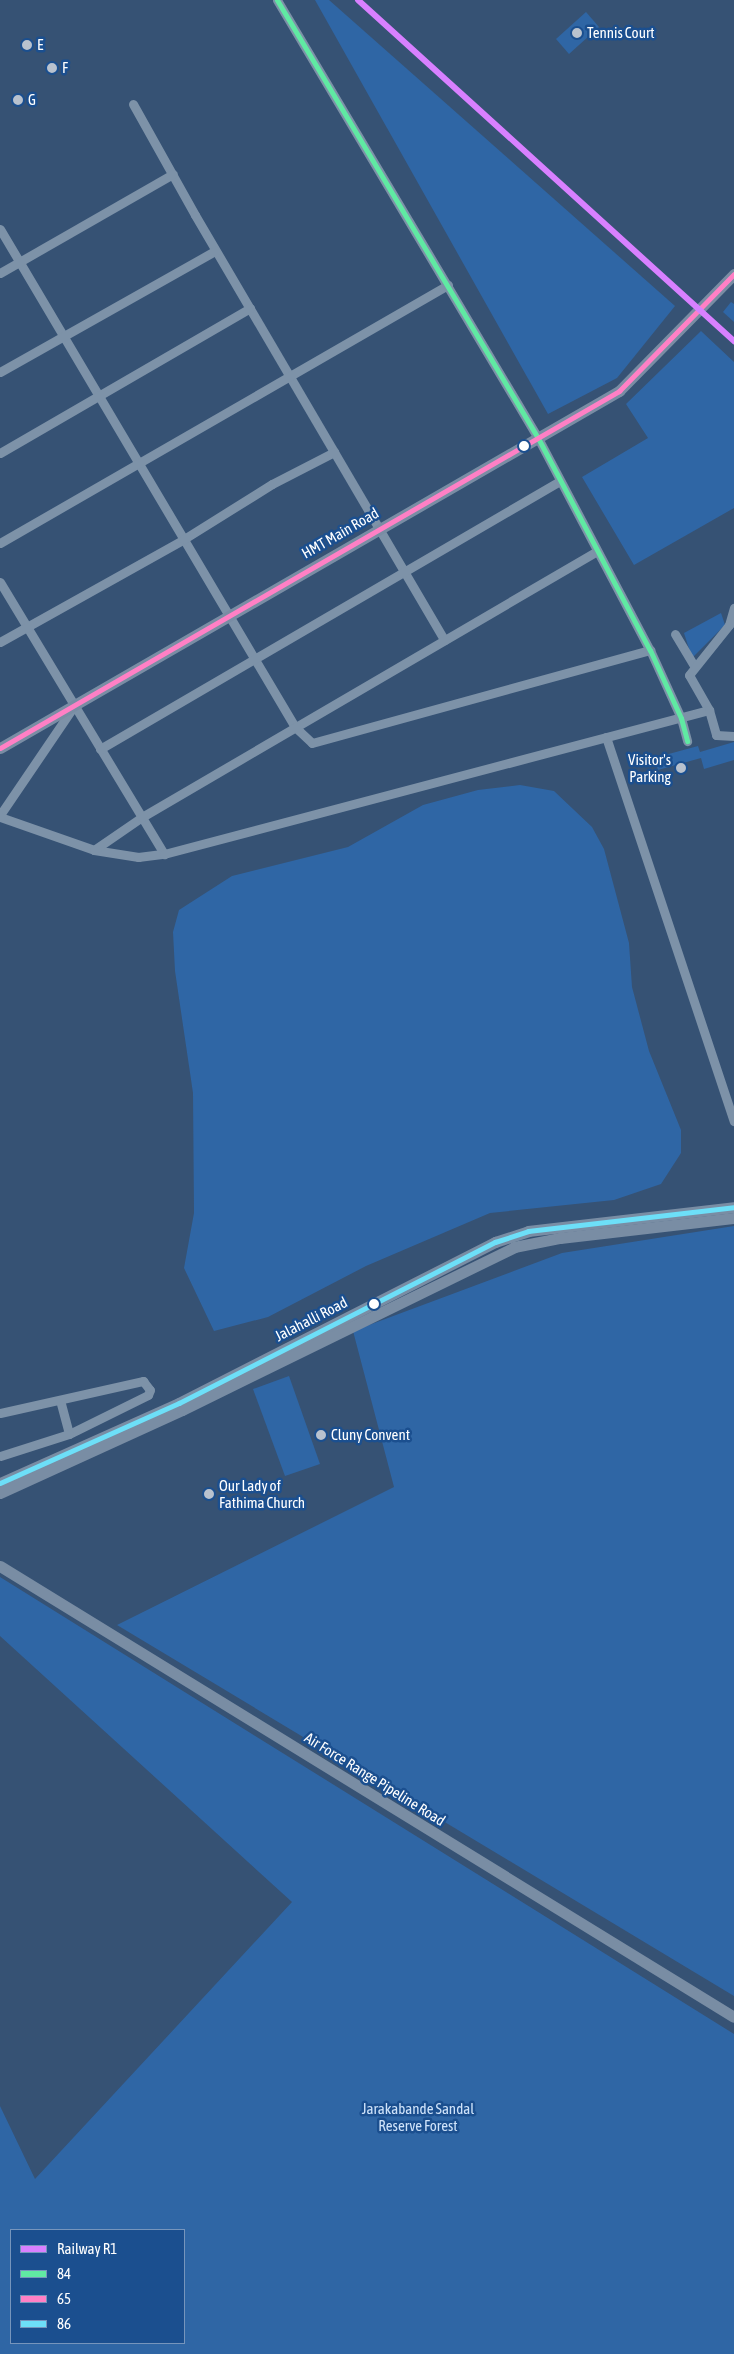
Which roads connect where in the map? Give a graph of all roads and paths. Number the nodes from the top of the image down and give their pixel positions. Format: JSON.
{"nodes":[{"id":1,"x":277,"y":0,"type":"edge"},
{"id":2,"x":133,"y":104,"type":"dead end"},
{"id":3,"x":173,"y":174,"type":"junction"},
{"id":4,"x":0,"y":229,"type":"edge"},
{"id":5,"x":215,"y":250,"type":"junction"},
{"id":6,"x":19,"y":262,"type":"junction"},
{"id":7,"x":0,"y":273,"type":"edge"},
{"id":8,"x":734,"y":274,"type":"edge"},
{"id":9,"x":448,"y":285,"type":"junction"},
{"id":10,"x":250,"y":308,"type":"junction"},
{"id":11,"x":64,"y":336,"type":"junction"},
{"id":12,"x":0,"y":372,"type":"edge"},
{"id":13,"x":289,"y":375,"type":"junction"},
{"id":14,"x":98,"y":394,"type":"junction"},
{"id":15,"x":538,"y":438,"type":"junction"},
{"id":16,"x":334,"y":452,"type":"junction"},
{"id":17,"x":0,"y":453,"type":"edge"},
{"id":18,"x":138,"y":461,"type":"junction"},
{"id":19,"x":560,"y":481,"type":"junction"},
{"id":20,"x":379,"y":528,"type":"junction"},
{"id":21,"x":184,"y":539,"type":"junction"},
{"id":22,"x":0,"y":543,"type":"edge"},
{"id":23,"x":598,"y":551,"type":"junction"},
{"id":24,"x":404,"y":572,"type":"junction"},
{"id":25,"x":0,"y":582,"type":"edge"},
{"id":26,"x":734,"y":608,"type":"edge"},
{"id":27,"x":229,"y":615,"type":"junction"},
{"id":28,"x":27,"y":627,"type":"junction"},
{"id":29,"x":674,"y":634,"type":"dead end"},
{"id":30,"x":444,"y":640,"type":"junction"},
{"id":31,"x":0,"y":642,"type":"edge"},
{"id":32,"x":650,"y":650,"type":"junction"},
{"id":33,"x":255,"y":659,"type":"junction"},
{"id":34,"x":694,"y":666,"type":"junction"},
{"id":35,"x":74,"y":706,"type":"junction"},
{"id":36,"x":709,"y":710,"type":"junction"},
{"id":37,"x":681,"y":718,"type":"junction"},
{"id":38,"x":295,"y":727,"type":"junction"},
{"id":39,"x":734,"y":736,"type":"edge"},
{"id":40,"x":606,"y":737,"type":"junction"},
{"id":41,"x":687,"y":741,"type":"dead end"},
{"id":42,"x":0,"y":748,"type":"edge"},
{"id":43,"x":100,"y":749,"type":"junction"},
{"id":44,"x":0,"y":816,"type":"edge"},
{"id":45,"x":142,"y":817,"type":"junction"},
{"id":46,"x":94,"y":850,"type":"junction"},
{"id":47,"x":164,"y":854,"type":"junction"},
{"id":48,"x":734,"y":1122,"type":"edge"},
{"id":49,"x":734,"y":1207,"type":"edge"},
{"id":50,"x":734,"y":1218,"type":"edge"},
{"id":51,"x":437,"y":1278,"type":"junction"},
{"id":52,"x":60,"y":1400,"type":"junction"},
{"id":53,"x":0,"y":1414,"type":"edge"},
{"id":54,"x":70,"y":1434,"type":"junction"},
{"id":55,"x":0,"y":1456,"type":"edge"},
{"id":56,"x":0,"y":1483,"type":"edge"},
{"id":57,"x":0,"y":1492,"type":"edge"},
{"id":58,"x":0,"y":1566,"type":"edge"},
{"id":59,"x":731,"y":2014,"type":"edge"}],
"edges":[{"from":1,"to":9,"type":"street"},
{"from":2,"to":3,"type":"street"},
{"from":3,"to":5,"type":"street"},
{"from":3,"to":6,"type":"street"},
{"from":4,"to":6,"type":"street"},
{"from":5,"to":10,"type":"street"},
{"from":5,"to":11,"type":"street"},
{"from":6,"to":7,"type":"street"},
{"from":6,"to":11,"type":"street"},
{"from":8,"to":15,"type":"street","name":"HMT Main Road"},
{"from":9,"to":13,"type":"street"},
{"from":9,"to":15,"type":"street"},
{"from":10,"to":13,"type":"street"},
{"from":10,"to":14,"type":"street"},
{"from":11,"to":12,"type":"street"},
{"from":11,"to":14,"type":"street"},
{"from":13,"to":16,"type":"street"},
{"from":13,"to":18,"type":"street"},
{"from":14,"to":17,"type":"street"},
{"from":14,"to":18,"type":"street"},
{"from":15,"to":19,"type":"street"},
{"from":15,"to":20,"type":"street","name":"HMT Main Road"},
{"from":16,"to":20,"type":"street"},
{"from":16,"to":21,"type":"street"},
{"from":18,"to":21,"type":"street"},
{"from":18,"to":22,"type":"street"},
{"from":19,"to":23,"type":"street"},
{"from":19,"to":24,"type":"street"},
{"from":20,"to":24,"type":"street"},
{"from":20,"to":27,"type":"street","name":"HMT Main Road"},
{"from":21,"to":27,"type":"street"},
{"from":21,"to":28,"type":"street"},
{"from":23,"to":30,"type":"street"},
{"from":23,"to":32,"type":"street"},
{"from":24,"to":30,"type":"street"},
{"from":24,"to":33,"type":"street"},
{"from":25,"to":28,"type":"street"},
{"from":26,"to":34,"type":"street"},
{"from":27,"to":33,"type":"street"},
{"from":27,"to":35,"type":"street","name":"HMT Main Road"},
{"from":28,"to":31,"type":"street"},
{"from":28,"to":35,"type":"street"},
{"from":29,"to":34,"type":"street"},
{"from":30,"to":38,"type":"street"},
{"from":32,"to":37,"type":"street"},
{"from":32,"to":38,"type":"street"},
{"from":33,"to":38,"type":"street"},
{"from":33,"to":43,"type":"street"},
{"from":34,"to":36,"type":"street"},
{"from":35,"to":42,"type":"street","name":"HMT Main Road"},
{"from":35,"to":43,"type":"street"},
{"from":35,"to":44,"type":"street"},
{"from":36,"to":37,"type":"street"},
{"from":36,"to":39,"type":"street"},
{"from":37,"to":40,"type":"street"},
{"from":37,"to":41,"type":"street"},
{"from":38,"to":45,"type":"street"},
{"from":40,"to":47,"type":"street"},
{"from":40,"to":48,"type":"street"},
{"from":43,"to":45,"type":"street"},
{"from":44,"to":46,"type":"street"},
{"from":45,"to":46,"type":"street"},
{"from":45,"to":47,"type":"street"},
{"from":46,"to":47,"type":"street"},
{"from":49,"to":51,"type":"street","name":"Jalahalli Road"},
{"from":50,"to":51,"type":"street"},
{"from":51,"to":56,"type":"street","name":"Jalahalli Road"},
{"from":51,"to":57,"type":"street"},
{"from":52,"to":53,"type":"street"},
{"from":52,"to":54,"type":"street"},
{"from":52,"to":54,"type":"street"},
{"from":54,"to":55,"type":"street"},
{"from":58,"to":59,"type":"street","name":"Air Force Range Pipeline Road"}]}
